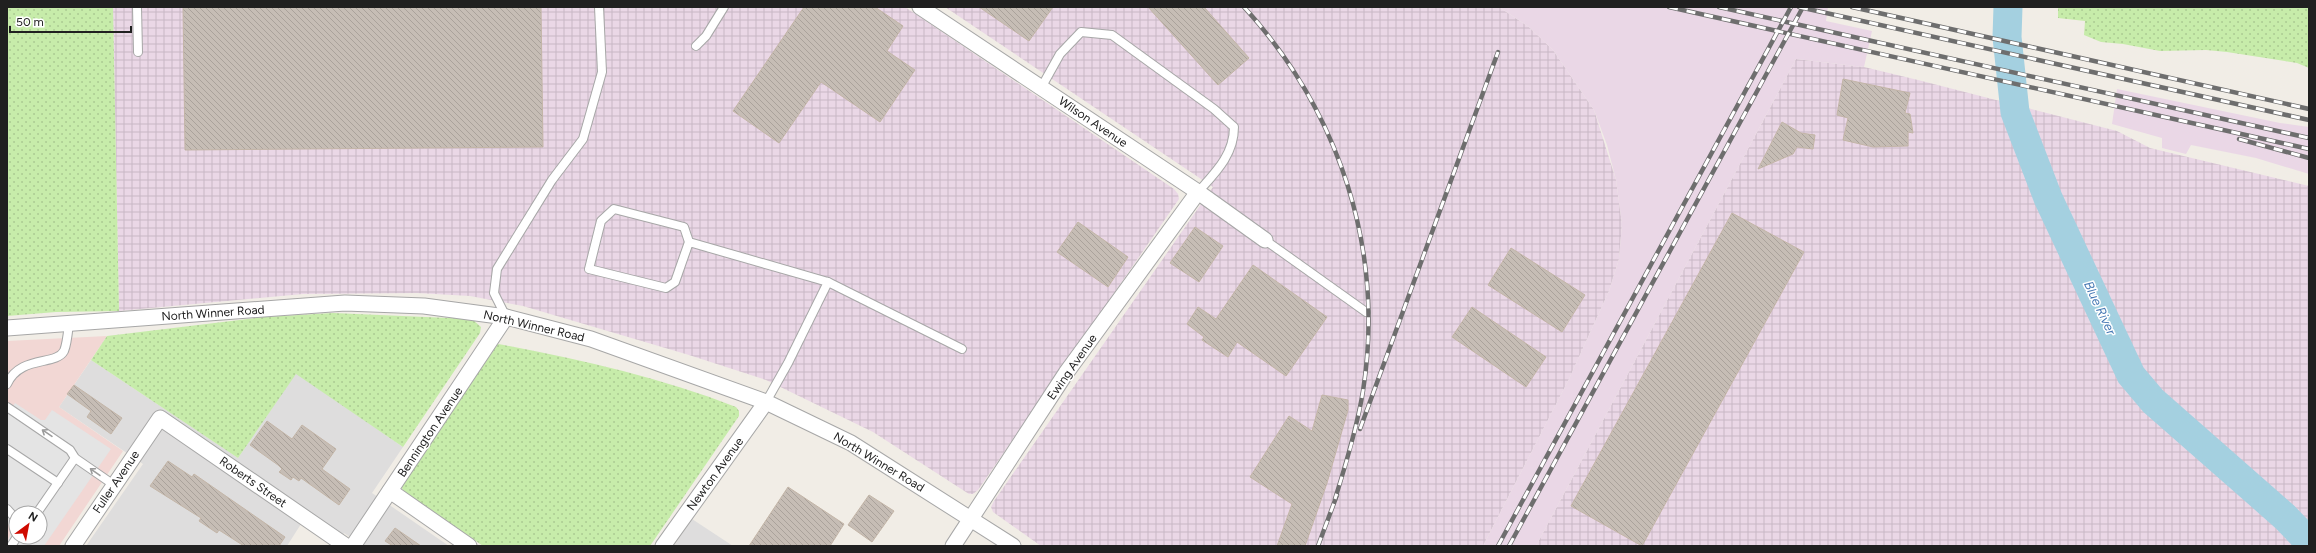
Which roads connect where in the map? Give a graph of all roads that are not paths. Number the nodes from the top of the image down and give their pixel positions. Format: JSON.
{"nodes":[{"id":1,"x":137,"y":7,"type":"edge"},
{"id":2,"x":599,"y":7,"type":"edge"},
{"id":3,"x":724,"y":7,"type":"edge"},
{"id":4,"x":920,"y":7,"type":"edge"},
{"id":5,"x":696,"y":46,"type":"dead end"},
{"id":6,"x":138,"y":52,"type":"dead end"},
{"id":7,"x":1041,"y":88,"type":"junction"},
{"id":8,"x":1198,"y":192,"type":"junction"},
{"id":9,"x":1264,"y":240,"type":"joint"},
{"id":10,"x":689,"y":242,"type":"junction"},
{"id":11,"x":828,"y":282,"type":"junction"},
{"id":12,"x":1366,"y":312,"type":"dead end"},
{"id":13,"x":506,"y":317,"type":"junction"},
{"id":14,"x":69,"y":323,"type":"junction"},
{"id":15,"x":7,"y":328,"type":"edge"},
{"id":16,"x":962,"y":349,"type":"dead end"},
{"id":17,"x":7,"y":384,"type":"edge"},
{"id":18,"x":766,"y":402,"type":"junction"},
{"id":19,"x":7,"y":407,"type":"edge"},
{"id":20,"x":160,"y":418,"type":"joint"},
{"id":21,"x":7,"y":449,"type":"edge"},
{"id":22,"x":75,"y":458,"type":"junction"},
{"id":23,"x":58,"y":483,"type":"junction"},
{"id":24,"x":114,"y":485,"type":"junction"},
{"id":25,"x":390,"y":491,"type":"junction"},
{"id":26,"x":43,"y":505,"type":"edge"},
{"id":27,"x":971,"y":518,"type":"junction"},
{"id":28,"x":73,"y":546,"type":"edge"},
{"id":29,"x":346,"y":546,"type":"edge"},
{"id":30,"x":353,"y":546,"type":"edge"},
{"id":31,"x":469,"y":546,"type":"edge"},
{"id":32,"x":663,"y":546,"type":"edge"},
{"id":33,"x":953,"y":546,"type":"edge"},
{"id":34,"x":1013,"y":546,"type":"edge"}],
"edges":[{"from":1,"to":6,"type":"lane"},
{"from":2,"to":13,"type":"lane"},
{"from":3,"to":5,"type":"lane"},
{"from":4,"to":7,"type":"street","name":"Wilson Avenue"},
{"from":7,"to":8,"type":"street","name":"Wilson Avenue"},
{"from":7,"to":8,"type":"lane"},
{"from":8,"to":9,"type":"street","name":"Wilson Avenue"},
{"from":8,"to":27,"type":"street","name":"Ewing Avenue"},
{"from":9,"to":12,"type":"lane"},
{"from":10,"to":10,"type":"lane"},
{"from":10,"to":11,"type":"lane"},
{"from":11,"to":16,"type":"lane"},
{"from":11,"to":18,"type":"lane"},
{"from":13,"to":14,"type":"street","name":"North Winner Road"},
{"from":13,"to":18,"type":"street","name":"North Winner Road"},
{"from":13,"to":25,"type":"street","name":"Bennington Avenue"},
{"from":14,"to":15,"type":"street","name":"North Winner Road"},
{"from":14,"to":17,"type":"lane"},
{"from":18,"to":27,"type":"street","name":"North Winner Road"},
{"from":18,"to":32,"type":"street","name":"Newton Avenue"},
{"from":22,"to":19,"type":"lane","one_way":true},
{"from":20,"to":24,"type":"street","name":"Fuller Avenue"},
{"from":20,"to":29,"type":"street","name":"Roberts Street"},
{"from":21,"to":23,"type":"lane"},
{"from":22,"to":23,"type":"lane"},
{"from":24,"to":22,"type":"lane","one_way":true},
{"from":23,"to":26,"type":"lane"},
{"from":24,"to":28,"type":"street","name":"Fuller Avenue"},
{"from":25,"to":30,"type":"street","name":"Bennington Avenue"},
{"from":25,"to":31,"type":"street"},
{"from":27,"to":33,"type":"street","name":"Ewing Avenue"},
{"from":27,"to":34,"type":"street","name":"North Winner Road"}]}
